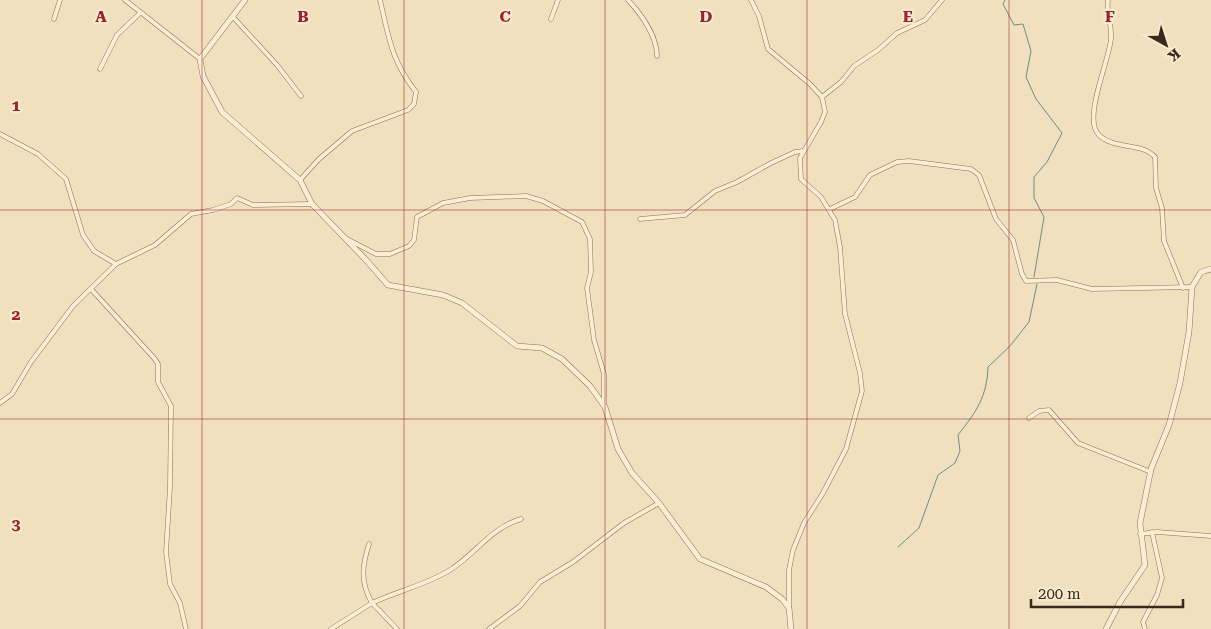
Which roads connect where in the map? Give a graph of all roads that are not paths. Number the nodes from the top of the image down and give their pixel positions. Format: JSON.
{"nodes":[{"id":1,"x":60,"y":0,"type":"edge"},
{"id":2,"x":125,"y":0,"type":"edge"},
{"id":3,"x":245,"y":0,"type":"edge"},
{"id":4,"x":380,"y":0,"type":"edge"},
{"id":5,"x":558,"y":0,"type":"edge"},
{"id":6,"x":628,"y":0,"type":"edge"},
{"id":7,"x":751,"y":0,"type":"edge"},
{"id":8,"x":942,"y":0,"type":"edge"},
{"id":9,"x":1108,"y":0,"type":"edge"},
{"id":10,"x":140,"y":13,"type":"junction"},
{"id":11,"x":233,"y":17,"type":"junction"},
{"id":12,"x":54,"y":19,"type":"dead end"},
{"id":13,"x":551,"y":19,"type":"dead end"},
{"id":14,"x":657,"y":56,"type":"dead end"},
{"id":15,"x":200,"y":59,"type":"junction"},
{"id":16,"x":100,"y":69,"type":"dead end"},
{"id":17,"x":301,"y":96,"type":"dead end"},
{"id":18,"x":822,"y":98,"type":"junction"},
{"id":19,"x":0,"y":134,"type":"edge"},
{"id":20,"x":804,"y":151,"type":"junction"},
{"id":21,"x":300,"y":180,"type":"junction"},
{"id":22,"x":312,"y":204,"type":"junction"},
{"id":23,"x":830,"y":209,"type":"junction"},
{"id":24,"x":640,"y":219,"type":"dead end"},
{"id":25,"x":345,"y":238,"type":"junction"},
{"id":26,"x":116,"y":264,"type":"junction"},
{"id":27,"x":1211,"y":269,"type":"edge"},
{"id":28,"x":1192,"y":286,"type":"junction"},
{"id":29,"x":1183,"y":288,"type":"junction"},
{"id":30,"x":91,"y":289,"type":"junction"},
{"id":31,"x":0,"y":403,"type":"edge"},
{"id":32,"x":604,"y":407,"type":"junction"},
{"id":33,"x":1029,"y":418,"type":"dead end"},
{"id":34,"x":1151,"y":472,"type":"junction"},
{"id":35,"x":659,"y":503,"type":"junction"},
{"id":36,"x":521,"y":519,"type":"dead end"},
{"id":37,"x":1152,"y":532,"type":"junction"},
{"id":38,"x":1140,"y":534,"type":"junction"},
{"id":39,"x":1211,"y":536,"type":"edge"},
{"id":40,"x":370,"y":544,"type":"dead end"},
{"id":41,"x":372,"y":603,"type":"junction"},
{"id":42,"x":789,"y":608,"type":"junction"},
{"id":43,"x":186,"y":629,"type":"edge"},
{"id":44,"x":331,"y":629,"type":"edge"},
{"id":45,"x":397,"y":629,"type":"edge"},
{"id":46,"x":489,"y":629,"type":"edge"},
{"id":47,"x":791,"y":629,"type":"edge"},
{"id":48,"x":1106,"y":629,"type":"edge"},
{"id":49,"x":1145,"y":629,"type":"edge"}],
"edges":[{"from":1,"to":12,"type":"street"},
{"from":2,"to":10,"type":"street"},
{"from":3,"to":11,"type":"street"},
{"from":4,"to":21,"type":"street"},
{"from":5,"to":13,"type":"street"},
{"from":6,"to":14,"type":"street"},
{"from":7,"to":18,"type":"street"},
{"from":8,"to":18,"type":"street"},
{"from":9,"to":29,"type":"street"},
{"from":10,"to":15,"type":"street"},
{"from":10,"to":16,"type":"street"},
{"from":11,"to":15,"type":"street"},
{"from":11,"to":17,"type":"street"},
{"from":15,"to":21,"type":"street"},
{"from":18,"to":20,"type":"street"},
{"from":19,"to":26,"type":"street"},
{"from":20,"to":23,"type":"street"},
{"from":20,"to":24,"type":"street"},
{"from":21,"to":22,"type":"street"},
{"from":22,"to":25,"type":"street"},
{"from":22,"to":26,"type":"street"},
{"from":23,"to":29,"type":"street"},
{"from":23,"to":42,"type":"street"},
{"from":25,"to":32,"type":"street"},
{"from":25,"to":32,"type":"street"},
{"from":26,"to":30,"type":"street"},
{"from":27,"to":28,"type":"street"},
{"from":28,"to":29,"type":"street"},
{"from":28,"to":34,"type":"street"},
{"from":30,"to":31,"type":"street"},
{"from":30,"to":43,"type":"street"},
{"from":32,"to":35,"type":"street"},
{"from":33,"to":34,"type":"street"},
{"from":34,"to":38,"type":"street"},
{"from":35,"to":42,"type":"street"},
{"from":35,"to":46,"type":"street"},
{"from":36,"to":41,"type":"street"},
{"from":37,"to":38,"type":"street"},
{"from":37,"to":39,"type":"street"},
{"from":37,"to":49,"type":"street"},
{"from":38,"to":48,"type":"street"},
{"from":40,"to":41,"type":"street"},
{"from":41,"to":44,"type":"street"},
{"from":41,"to":45,"type":"street"},
{"from":42,"to":47,"type":"street"}]}
